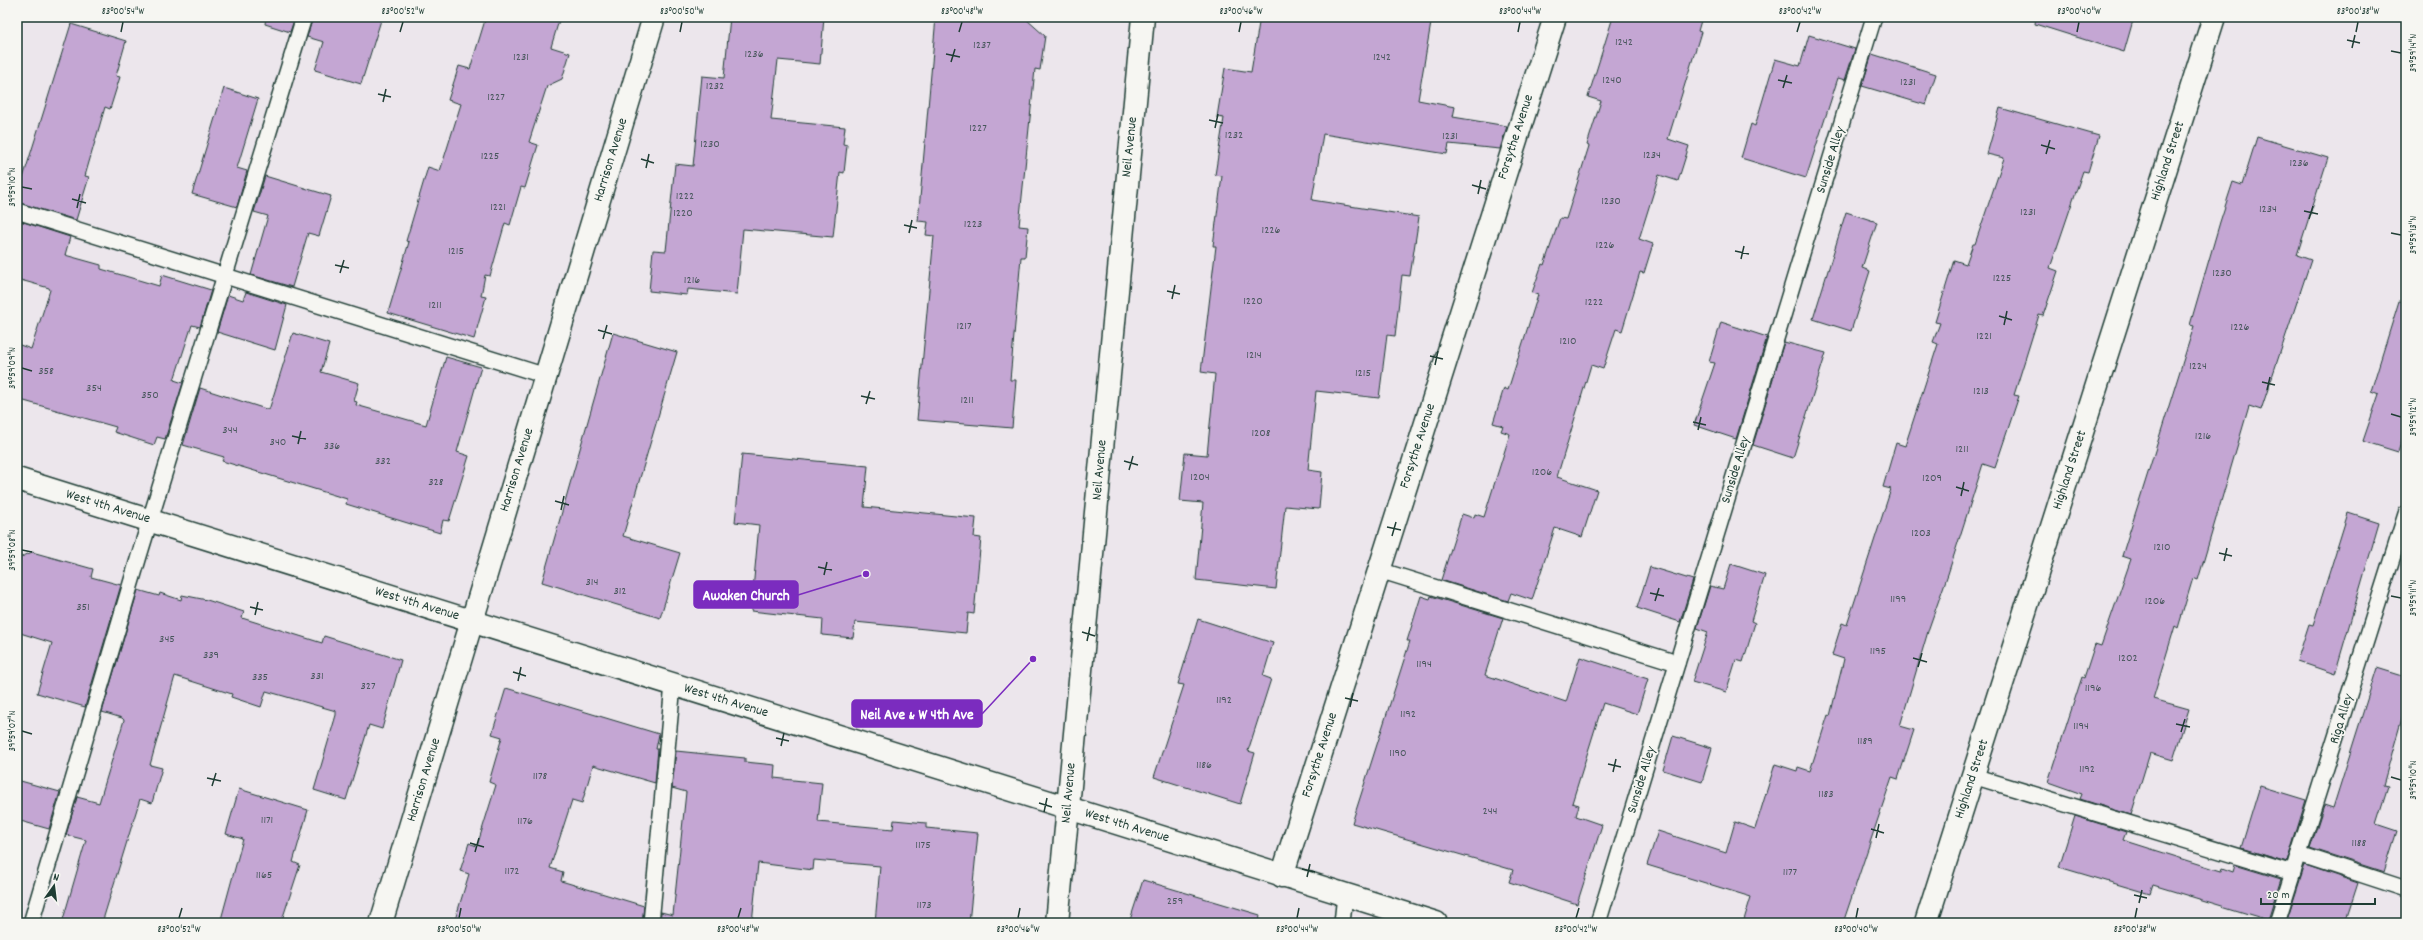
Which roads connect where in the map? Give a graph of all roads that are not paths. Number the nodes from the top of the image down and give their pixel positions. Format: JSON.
{"nodes":[{"id":1,"x":304,"y":17,"type":"edge"},
{"id":2,"x":654,"y":17,"type":"edge"},
{"id":3,"x":1143,"y":17,"type":"edge"},
{"id":4,"x":1555,"y":17,"type":"edge"},
{"id":5,"x":1874,"y":17,"type":"edge"},
{"id":6,"x":2214,"y":17,"type":"edge"},
{"id":7,"x":17,"y":211,"type":"edge"},
{"id":8,"x":225,"y":276,"type":"junction"},
{"id":9,"x":546,"y":376,"type":"junction"},
{"id":10,"x":17,"y":479,"type":"edge"},
{"id":11,"x":2406,"y":514,"type":"edge"},
{"id":12,"x":150,"y":520,"type":"junction"},
{"id":13,"x":1379,"y":570,"type":"junction"},
{"id":14,"x":472,"y":621,"type":"junction"},
{"id":15,"x":1678,"y":663,"type":"junction"},
{"id":16,"x":673,"y":684,"type":"junction"},
{"id":17,"x":1973,"y":776,"type":"junction"},
{"id":18,"x":1068,"y":808,"type":"junction"},
{"id":19,"x":2299,"y":854,"type":"junction"},
{"id":20,"x":2293,"y":873,"type":"junction"},
{"id":21,"x":1282,"y":876,"type":"junction"},
{"id":22,"x":2406,"y":889,"type":"edge"},
{"id":23,"x":1344,"y":895,"type":"junction"},
{"id":24,"x":31,"y":923,"type":"edge"},
{"id":25,"x":381,"y":923,"type":"edge"},
{"id":26,"x":652,"y":923,"type":"edge"},
{"id":27,"x":1057,"y":923,"type":"edge"},
{"id":28,"x":1342,"y":923,"type":"edge"},
{"id":29,"x":1436,"y":923,"type":"edge"},
{"id":30,"x":1598,"y":923,"type":"edge"},
{"id":31,"x":1926,"y":923,"type":"edge"},
{"id":32,"x":2277,"y":923,"type":"edge"}],
"edges":[{"from":1,"to":8,"type":"lane"},
{"from":2,"to":9,"type":"street","name":"Harrison Avenue"},
{"from":3,"to":18,"type":"street","name":"Neil Avenue"},
{"from":4,"to":13,"type":"street","name":"Forsythe Avenue"},
{"from":5,"to":15,"type":"lane","name":"Sunside Alley"},
{"from":6,"to":17,"type":"street","name":"Highland Street"},
{"from":7,"to":8,"type":"lane"},
{"from":8,"to":9,"type":"lane"},
{"from":8,"to":12,"type":"lane"},
{"from":9,"to":14,"type":"street","name":"Harrison Avenue"},
{"from":10,"to":12,"type":"street","name":"West 4th Avenue"},
{"from":11,"to":19,"type":"lane","name":"Riga Alley"},
{"from":12,"to":14,"type":"street","name":"West 4th Avenue"},
{"from":12,"to":24,"type":"lane"},
{"from":13,"to":15,"type":"lane"},
{"from":13,"to":21,"type":"street","name":"Forsythe Avenue"},
{"from":14,"to":16,"type":"street","name":"West 4th Avenue"},
{"from":14,"to":25,"type":"street","name":"Harrison Avenue"},
{"from":15,"to":30,"type":"lane","name":"Sunside Alley"},
{"from":16,"to":18,"type":"street","name":"West 4th Avenue"},
{"from":16,"to":26,"type":"lane"},
{"from":17,"to":20,"type":"lane"},
{"from":17,"to":31,"type":"street","name":"Highland Street"},
{"from":18,"to":21,"type":"street","name":"West 4th Avenue"},
{"from":18,"to":27,"type":"street","name":"Neil Avenue"},
{"from":19,"to":20,"type":"lane","name":"Riga Alley"},
{"from":19,"to":22,"type":"lane"},
{"from":20,"to":32,"type":"lane","name":"Riga Alley"},
{"from":21,"to":23,"type":"street","name":"West 4th Avenue"},
{"from":23,"to":28,"type":"lane"},
{"from":23,"to":29,"type":"street","name":"West 4th Avenue"}]}
